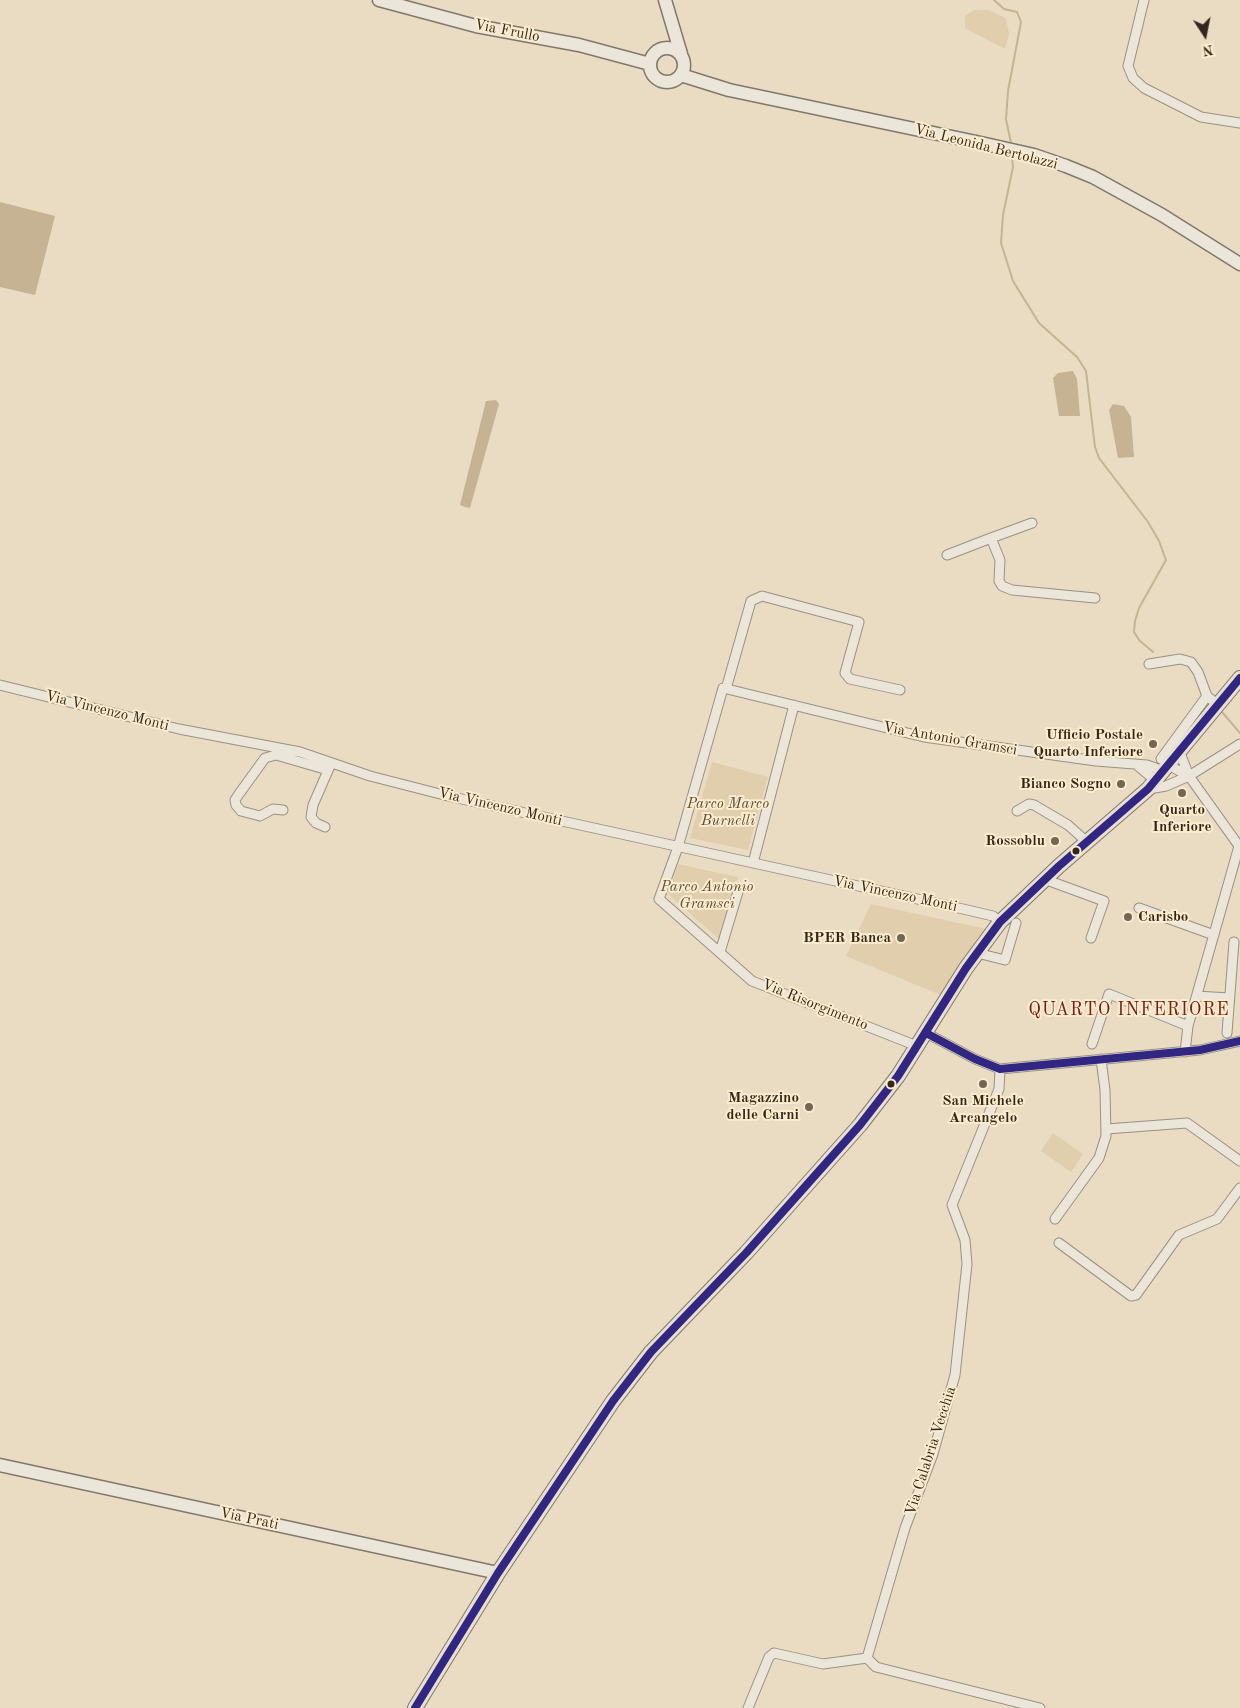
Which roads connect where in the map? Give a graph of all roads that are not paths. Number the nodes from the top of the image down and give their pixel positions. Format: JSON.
{"nodes":[{"id":1,"x":379,"y":0,"type":"edge"},
{"id":2,"x":665,"y":0,"type":"edge"},
{"id":3,"x":1144,"y":0,"type":"edge"},
{"id":4,"x":673,"y":28,"type":"junction"},
{"id":5,"x":654,"y":56,"type":"junction"},
{"id":6,"x":682,"y":64,"type":"junction"},
{"id":7,"x":1240,"y":123,"type":"edge"},
{"id":8,"x":1240,"y":264,"type":"edge"},
{"id":9,"x":1032,"y":523,"type":"dead end"},
{"id":10,"x":991,"y":538,"type":"junction"},
{"id":11,"x":947,"y":555,"type":"dead end"},
{"id":12,"x":1095,"y":598,"type":"dead end"},
{"id":13,"x":1149,"y":664,"type":"dead end"},
{"id":14,"x":1240,"y":678,"type":"edge"},
{"id":15,"x":0,"y":685,"type":"edge"},
{"id":16,"x":726,"y":689,"type":"junction"},
{"id":17,"x":900,"y":690,"type":"dead end"},
{"id":18,"x":1207,"y":696,"type":"junction"},
{"id":19,"x":1218,"y":705,"type":"junction"},
{"id":20,"x":794,"y":706,"type":"junction"},
{"id":21,"x":1240,"y":744,"type":"edge"},
{"id":22,"x":1180,"y":753,"type":"junction"},
{"id":23,"x":308,"y":759,"type":"junction"},
{"id":24,"x":330,"y":766,"type":"junction"},
{"id":25,"x":1159,"y":774,"type":"junction"},
{"id":26,"x":1189,"y":776,"type":"junction"},
{"id":27,"x":283,"y":810,"type":"dead end"},
{"id":28,"x":1017,"y":811,"type":"dead end"},
{"id":29,"x":325,"y":827,"type":"dead end"},
{"id":30,"x":1087,"y":842,"type":"junction"},
{"id":31,"x":1239,"y":843,"type":"edge"},
{"id":32,"x":678,"y":847,"type":"junction"},
{"id":33,"x":753,"y":864,"type":"junction"},
{"id":34,"x":1044,"y":879,"type":"junction"},
{"id":35,"x":738,"y":892,"type":"dead end"},
{"id":36,"x":1139,"y":908,"type":"dead end"},
{"id":37,"x":1000,"y":922,"type":"junction"},
{"id":38,"x":1016,"y":923,"type":"dead end"},
{"id":39,"x":1214,"y":936,"type":"junction"},
{"id":40,"x":1091,"y":938,"type":"dead end"},
{"id":41,"x":1234,"y":942,"type":"dead end"},
{"id":42,"x":720,"y":952,"type":"junction"},
{"id":43,"x":977,"y":953,"type":"junction"},
{"id":44,"x":1197,"y":996,"type":"junction"},
{"id":45,"x":1229,"y":998,"type":"junction"},
{"id":46,"x":1188,"y":1026,"type":"junction"},
{"id":47,"x":926,"y":1033,"type":"junction"},
{"id":48,"x":1227,"y":1033,"type":"dead end"},
{"id":49,"x":1240,"y":1041,"type":"edge"},
{"id":50,"x":1092,"y":1044,"type":"dead end"},
{"id":51,"x":917,"y":1046,"type":"junction"},
{"id":52,"x":1185,"y":1052,"type":"junction"},
{"id":53,"x":1101,"y":1059,"type":"junction"},
{"id":54,"x":1000,"y":1069,"type":"junction"},
{"id":55,"x":1106,"y":1129,"type":"junction"},
{"id":56,"x":1240,"y":1161,"type":"edge"},
{"id":57,"x":1240,"y":1188,"type":"edge"},
{"id":58,"x":1055,"y":1219,"type":"dead end"},
{"id":59,"x":1059,"y":1243,"type":"dead end"},
{"id":60,"x":0,"y":1465,"type":"edge"},
{"id":61,"x":498,"y":1573,"type":"junction"},
{"id":62,"x":867,"y":1658,"type":"junction"},
{"id":63,"x":416,"y":1708,"type":"edge"},
{"id":64,"x":748,"y":1708,"type":"edge"},
{"id":65,"x":1040,"y":1708,"type":"edge"}],
"edges":[{"from":1,"to":5,"type":"street","name":"Via Frullo"},
{"from":2,"to":4,"type":"street"},
{"from":3,"to":7,"type":"street"},
{"from":4,"to":5,"type":"street"},
{"from":4,"to":6,"type":"street"},
{"from":5,"to":6,"type":"street"},
{"from":5,"to":6,"type":"street"},
{"from":6,"to":8,"type":"street","name":"Via Leonida Bertolazzi"},
{"from":9,"to":10,"type":"street"},
{"from":10,"to":11,"type":"street"},
{"from":10,"to":12,"type":"street"},
{"from":13,"to":18,"type":"street"},
{"from":14,"to":19,"type":"main road"},
{"from":15,"to":23,"type":"street","name":"Via Vincenzo Monti"},
{"from":16,"to":17,"type":"street"},
{"from":16,"to":20,"type":"street","name":"Via Antonio Gramsci"},
{"from":16,"to":32,"type":"street"},
{"from":18,"to":19,"type":"street"},
{"from":18,"to":25,"type":"street"},
{"from":19,"to":22,"type":"main road"},
{"from":20,"to":25,"type":"street","name":"Via Antonio Gramsci"},
{"from":20,"to":33,"type":"street"},
{"from":21,"to":26,"type":"street"},
{"from":22,"to":25,"type":"main road"},
{"from":22,"to":26,"type":"street"},
{"from":23,"to":24,"type":"street","name":"Via Vincenzo Monti"},
{"from":23,"to":27,"type":"street"},
{"from":24,"to":29,"type":"street"},
{"from":24,"to":32,"type":"street","name":"Via Vincenzo Monti"},
{"from":25,"to":26,"type":"street","name":"Via Antonio Gramsci"},
{"from":25,"to":26,"type":"street"},
{"from":25,"to":30,"type":"main road"},
{"from":26,"to":31,"type":"street"},
{"from":28,"to":30,"type":"street"},
{"from":30,"to":34,"type":"main road"},
{"from":31,"to":39,"type":"street"},
{"from":32,"to":33,"type":"street","name":"Via Vincenzo Monti"},
{"from":32,"to":42,"type":"street","name":"Via Risorgimento"},
{"from":33,"to":37,"type":"street","name":"Via Vincenzo Monti"},
{"from":34,"to":37,"type":"main road"},
{"from":34,"to":40,"type":"street"},
{"from":35,"to":42,"type":"street"},
{"from":36,"to":39,"type":"street"},
{"from":37,"to":43,"type":"main road"},
{"from":38,"to":43,"type":"street"},
{"from":39,"to":44,"type":"street"},
{"from":41,"to":45,"type":"street"},
{"from":42,"to":51,"type":"street","name":"Via Risorgimento"},
{"from":43,"to":47,"type":"main road"},
{"from":44,"to":45,"type":"street"},
{"from":44,"to":46,"type":"street"},
{"from":45,"to":48,"type":"street"},
{"from":46,"to":50,"type":"street"},
{"from":46,"to":52,"type":"street"},
{"from":47,"to":51,"type":"main road"},
{"from":47,"to":54,"type":"street"},
{"from":49,"to":52,"type":"street"},
{"from":51,"to":61,"type":"main road"},
{"from":52,"to":53,"type":"street"},
{"from":53,"to":54,"type":"street"},
{"from":53,"to":55,"type":"street"},
{"from":54,"to":62,"type":"street","name":"Via Calabria Vecchia"},
{"from":55,"to":56,"type":"street"},
{"from":55,"to":58,"type":"street"},
{"from":57,"to":59,"type":"street"},
{"from":60,"to":61,"type":"street","name":"Via Prati"},
{"from":61,"to":63,"type":"main road"},
{"from":62,"to":64,"type":"street"},
{"from":62,"to":65,"type":"street"}]}
